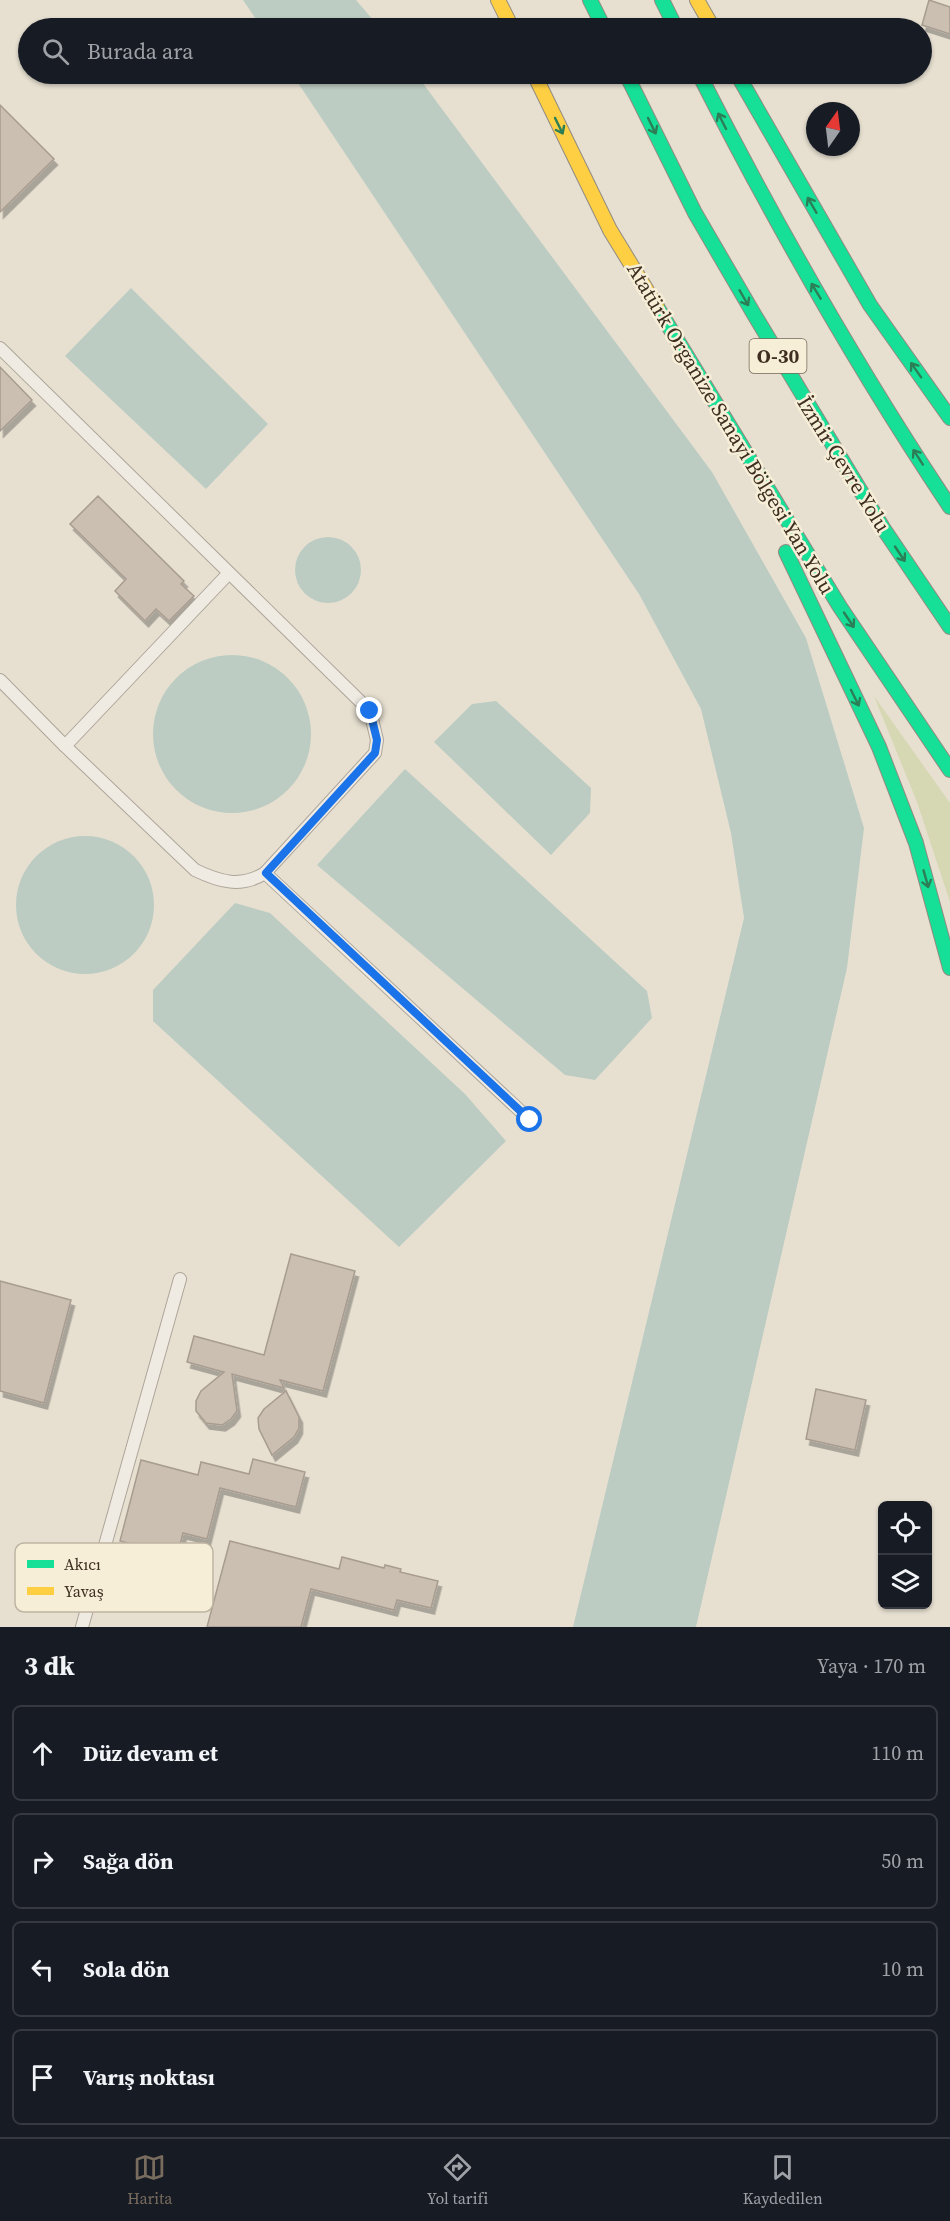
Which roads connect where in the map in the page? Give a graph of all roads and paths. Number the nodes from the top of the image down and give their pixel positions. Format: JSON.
{"nodes":[{"id":1,"x":498,"y":0,"type":"edge"},
{"id":2,"x":590,"y":0,"type":"edge"},
{"id":3,"x":662,"y":0,"type":"edge"},
{"id":4,"x":698,"y":0,"type":"edge"},
{"id":5,"x":507,"y":18,"type":"edge"},
{"id":6,"x":599,"y":18,"type":"edge"},
{"id":7,"x":671,"y":18,"type":"edge"},
{"id":8,"x":708,"y":18,"type":"edge"},
{"id":9,"x":539,"y":84,"type":"edge"},
{"id":10,"x":631,"y":84,"type":"edge"},
{"id":11,"x":704,"y":84,"type":"edge"},
{"id":12,"x":743,"y":84,"type":"edge"},
{"id":13,"x":0,"y":348,"type":"edge"},
{"id":14,"x":950,"y":418,"type":"edge"},
{"id":15,"x":735,"y":435,"type":"junction"},
{"id":16,"x":950,"y":507,"type":"edge"},
{"id":17,"x":229,"y":573,"type":"junction"},
{"id":18,"x":950,"y":627,"type":"edge"},
{"id":19,"x":0,"y":680,"type":"edge"},
{"id":20,"x":65,"y":746,"type":"junction"},
{"id":21,"x":950,"y":770,"type":"edge"},
{"id":22,"x":266,"y":873,"type":"junction"},
{"id":23,"x":950,"y":968,"type":"edge"},
{"id":24,"x":530,"y":1120,"type":"dead end"},
{"id":25,"x":180,"y":1279,"type":"dead end"},
{"id":26,"x":106,"y":1543,"type":"edge"},
{"id":27,"x":86,"y":1612,"type":"edge"},
{"id":28,"x":82,"y":1627,"type":"edge"}],
"edges":[{"from":1,"to":5,"type":"main road"},
{"from":2,"to":6,"type":"main road"},
{"from":3,"to":7,"type":"main road"},
{"from":4,"to":8,"type":"main road"},
{"from":9,"to":15,"type":"main road","name":"Atatürk Organize Sanayi Bölgesi Yan Yolu","one_way":true},
{"from":10,"to":18,"type":"main road","name":"İzmir Çevre Yolu","number":"O-30","one_way":true},
{"from":16,"to":11,"type":"main road","one_way":true},
{"from":14,"to":12,"type":"main road","one_way":true},
{"from":13,"to":17,"type":"lane"},
{"from":15,"to":21,"type":"main road","name":"Atatürk Organize Sanayi Bölgesi Yan Yolu","one_way":true},
{"from":15,"to":23,"type":"main road","one_way":true},
{"from":17,"to":20,"type":"lane"},
{"from":17,"to":22,"type":"lane"},
{"from":19,"to":20,"type":"lane"},
{"from":20,"to":22,"type":"lane"},
{"from":22,"to":24,"type":"lane"},
{"from":25,"to":26,"type":"lane"},
{"from":27,"to":28,"type":"lane"}]}
